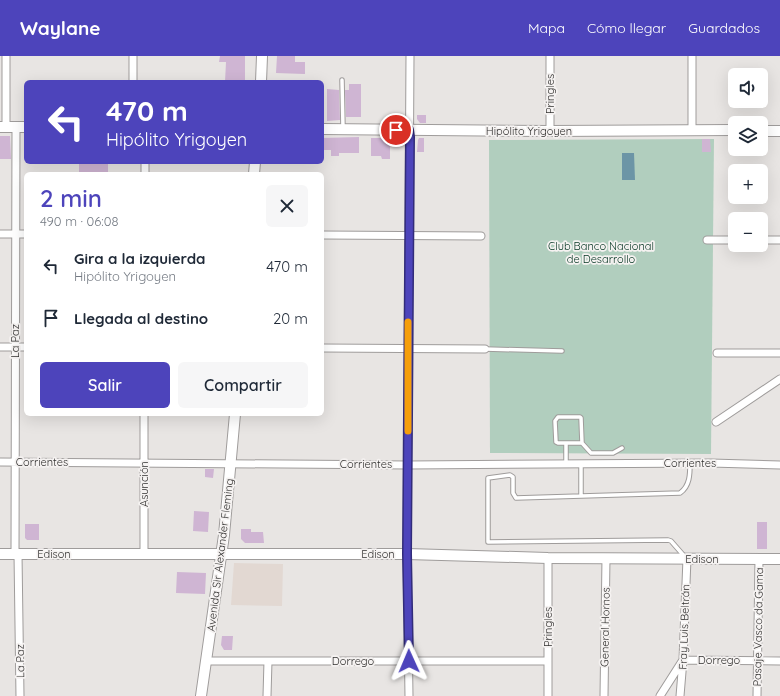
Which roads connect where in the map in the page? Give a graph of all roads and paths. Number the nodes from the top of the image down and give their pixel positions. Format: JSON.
{"nodes":[{"id":1,"x":6,"y":56,"type":"edge"},
{"id":2,"x":133,"y":56,"type":"edge"},
{"id":3,"x":262,"y":56,"type":"edge"},
{"id":4,"x":410,"y":56,"type":"edge"},
{"id":5,"x":550,"y":56,"type":"edge"},
{"id":6,"x":692,"y":56,"type":"edge"},
{"id":7,"x":133,"y":80,"type":"edge"},
{"id":8,"x":261,"y":80,"type":"edge"},
{"id":9,"x":342,"y":80,"type":"dead end"},
{"id":10,"x":12,"y":127,"type":"edge"},
{"id":11,"x":324,"y":129,"type":"edge"},
{"id":12,"x":343,"y":129,"type":"junction"},
{"id":13,"x":409,"y":130,"type":"junction"},
{"id":14,"x":692,"y":130,"type":"junction"},
{"id":15,"x":728,"y":130,"type":"edge"},
{"id":16,"x":768,"y":130,"type":"edge"},
{"id":17,"x":550,"y":131,"type":"junction"},
{"id":18,"x":780,"y":131,"type":"edge"},
{"id":19,"x":0,"y":234,"type":"edge"},
{"id":20,"x":16,"y":234,"type":"junction"},
{"id":21,"x":24,"y":234,"type":"edge"},
{"id":22,"x":324,"y":235,"type":"edge"},
{"id":23,"x":409,"y":236,"type":"junction"},
{"id":24,"x":481,"y":236,"type":"dead end"},
{"id":25,"x":707,"y":240,"type":"dead end"},
{"id":26,"x":728,"y":240,"type":"edge"},
{"id":27,"x":768,"y":240,"type":"edge"},
{"id":28,"x":780,"y":240,"type":"edge"},
{"id":29,"x":0,"y":348,"type":"edge"},
{"id":30,"x":15,"y":348,"type":"junction"},
{"id":31,"x":24,"y":348,"type":"edge"},
{"id":32,"x":324,"y":348,"type":"edge"},
{"id":33,"x":408,"y":348,"type":"junction"},
{"id":34,"x":485,"y":349,"type":"joint"},
{"id":35,"x":562,"y":351,"type":"dead end"},
{"id":36,"x":717,"y":353,"type":"dead end"},
{"id":37,"x":780,"y":353,"type":"edge"},
{"id":38,"x":780,"y":379,"type":"edge"},
{"id":39,"x":144,"y":416,"type":"edge"},
{"id":40,"x":235,"y":416,"type":"edge"},
{"id":41,"x":716,"y":422,"type":"dead end"},
{"id":42,"x":566,"y":443,"type":"junction"},
{"id":43,"x":582,"y":443,"type":"junction"},
{"id":44,"x":622,"y":448,"type":"dead end"},
{"id":45,"x":0,"y":462,"type":"edge"},
{"id":46,"x":15,"y":462,"type":"junction"},
{"id":47,"x":144,"y":463,"type":"junction"},
{"id":48,"x":581,"y":463,"type":"junction"},
{"id":49,"x":690,"y":463,"type":"junction"},
{"id":50,"x":231,"y":464,"type":"junction"},
{"id":51,"x":566,"y":464,"type":"junction"},
{"id":52,"x":408,"y":465,"type":"junction"},
{"id":53,"x":780,"y":465,"type":"edge"},
{"id":54,"x":581,"y":496,"type":"junction"},
{"id":55,"x":221,"y":553,"type":"junction"},
{"id":56,"x":0,"y":554,"type":"edge"},
{"id":57,"x":17,"y":554,"type":"junction"},
{"id":58,"x":407,"y":554,"type":"junction"},
{"id":59,"x":144,"y":555,"type":"junction"},
{"id":60,"x":548,"y":558,"type":"junction"},
{"id":61,"x":606,"y":558,"type":"junction"},
{"id":62,"x":686,"y":558,"type":"junction"},
{"id":63,"x":759,"y":558,"type":"junction"},
{"id":64,"x":780,"y":559,"type":"edge"},
{"id":65,"x":683,"y":660,"type":"junction"},
{"id":66,"x":757,"y":660,"type":"junction"},
{"id":67,"x":206,"y":661,"type":"junction"},
{"id":68,"x":268,"y":661,"type":"junction"},
{"id":69,"x":409,"y":661,"type":"junction"},
{"id":70,"x":548,"y":661,"type":"junction"},
{"id":71,"x":780,"y":661,"type":"edge"},
{"id":72,"x":20,"y":696,"type":"edge"},
{"id":73,"x":200,"y":696,"type":"edge"},
{"id":74,"x":268,"y":696,"type":"edge"},
{"id":75,"x":409,"y":696,"type":"edge"},
{"id":76,"x":548,"y":696,"type":"edge"},
{"id":77,"x":604,"y":696,"type":"edge"},
{"id":78,"x":660,"y":696,"type":"edge"},
{"id":79,"x":680,"y":696,"type":"edge"},
{"id":80,"x":757,"y":696,"type":"edge"}],
"edges":[{"from":1,"to":10,"type":"street","name":"La Paz"},
{"from":2,"to":7,"type":"street"},
{"from":3,"to":8,"type":"street"},
{"from":4,"to":13,"type":"street"},
{"from":5,"to":17,"type":"street","name":"Pringles"},
{"from":6,"to":14,"type":"street"},
{"from":9,"to":12,"type":"lane"},
{"from":10,"to":20,"type":"street","name":"La Paz"},
{"from":11,"to":12,"type":"street","name":"Hipólito Yrigoyen"},
{"from":12,"to":13,"type":"street","name":"Hipólito Yrigoyen"},
{"from":13,"to":17,"type":"street","name":"Hipólito Yrigoyen"},
{"from":13,"to":23,"type":"street"},
{"from":14,"to":15,"type":"street","name":"Hipólito Yrigoyen"},
{"from":14,"to":17,"type":"street","name":"Hipólito Yrigoyen"},
{"from":16,"to":18,"type":"street"},
{"from":19,"to":20,"type":"street"},
{"from":20,"to":21,"type":"street"},
{"from":20,"to":30,"type":"street","name":"La Paz"},
{"from":22,"to":23,"type":"street"},
{"from":23,"to":24,"type":"street"},
{"from":23,"to":33,"type":"street"},
{"from":25,"to":26,"type":"street"},
{"from":27,"to":28,"type":"street"},
{"from":29,"to":30,"type":"street"},
{"from":30,"to":31,"type":"street"},
{"from":30,"to":46,"type":"street","name":"La Paz"},
{"from":32,"to":33,"type":"street"},
{"from":33,"to":34,"type":"street"},
{"from":33,"to":52,"type":"street"},
{"from":34,"to":35,"type":"lane"},
{"from":36,"to":37,"type":"street"},
{"from":38,"to":41,"type":"street"},
{"from":39,"to":47,"type":"street","name":"Asunción"},
{"from":40,"to":50,"type":"street","name":"Avenida Sir Alexander Fleming"},
{"from":42,"to":43,"type":"lane"},
{"from":42,"to":43,"type":"lane"},
{"from":42,"to":51,"type":"lane"},
{"from":43,"to":44,"type":"lane"},
{"from":45,"to":46,"type":"street","name":"Corrientes"},
{"from":46,"to":47,"type":"street","name":"Corrientes"},
{"from":46,"to":57,"type":"street","name":"La Paz"},
{"from":47,"to":50,"type":"street","name":"Corrientes"},
{"from":47,"to":59,"type":"street","name":"Asunción"},
{"from":48,"to":49,"type":"street","name":"Corrientes"},
{"from":48,"to":51,"type":"street","name":"Corrientes"},
{"from":48,"to":54,"type":"lane"},
{"from":49,"to":53,"type":"street","name":"Corrientes"},
{"from":49,"to":54,"type":"lane"},
{"from":50,"to":52,"type":"street","name":"Corrientes"},
{"from":50,"to":55,"type":"street","name":"Avenida Sir Alexander Fleming"},
{"from":51,"to":52,"type":"street","name":"Corrientes"},
{"from":52,"to":58,"type":"street"},
{"from":54,"to":62,"type":"lane"},
{"from":55,"to":58,"type":"street","name":"Edison"},
{"from":55,"to":59,"type":"street","name":"Edison"},
{"from":55,"to":67,"type":"street","name":"Avenida Sir Alexander Fleming"},
{"from":56,"to":57,"type":"street","name":"Edison"},
{"from":57,"to":59,"type":"street","name":"Edison"},
{"from":57,"to":72,"type":"street","name":"La Paz"},
{"from":58,"to":60,"type":"street","name":"Edison"},
{"from":58,"to":69,"type":"street"},
{"from":60,"to":61,"type":"street","name":"Edison"},
{"from":60,"to":70,"type":"street","name":"Pringles"},
{"from":61,"to":62,"type":"street","name":"Edison"},
{"from":61,"to":77,"type":"street","name":"General Hornos"},
{"from":62,"to":63,"type":"street","name":"Edison"},
{"from":62,"to":65,"type":"street","name":"Fray Luis Beltrán"},
{"from":63,"to":64,"type":"street","name":"Edison"},
{"from":63,"to":66,"type":"street","name":"Pasaje Vasco da Gama"},
{"from":65,"to":66,"type":"street","name":"Dorrego"},
{"from":65,"to":78,"type":"street"},
{"from":65,"to":79,"type":"street","name":"Fray Luis Beltrán"},
{"from":66,"to":71,"type":"street","name":"Dorrego"},
{"from":66,"to":80,"type":"street","name":"Pasaje Vasco da Gama"},
{"from":67,"to":68,"type":"street","name":"Dorrego"},
{"from":67,"to":73,"type":"street","name":"Avenida Sir Alexander Fleming"},
{"from":68,"to":69,"type":"street","name":"Dorrego"},
{"from":68,"to":74,"type":"street"},
{"from":69,"to":70,"type":"street","name":"Dorrego"},
{"from":69,"to":75,"type":"street"},
{"from":70,"to":76,"type":"street","name":"Pringles"}]}
